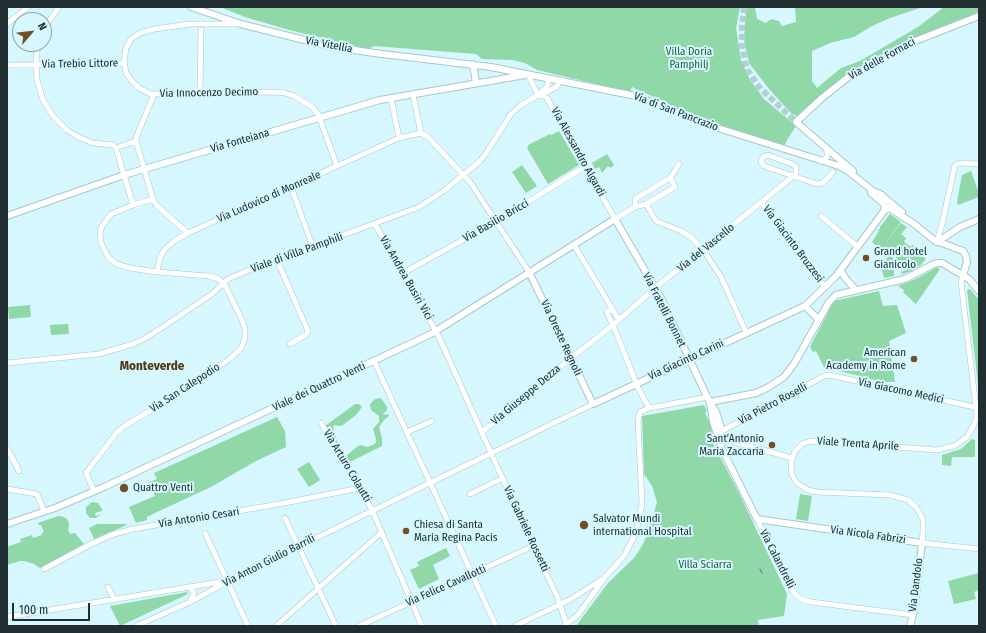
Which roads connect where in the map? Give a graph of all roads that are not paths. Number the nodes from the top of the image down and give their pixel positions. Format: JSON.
{"nodes":[{"id":1,"x":28,"y":7,"type":"edge"},
{"id":2,"x":59,"y":7,"type":"edge"},
{"id":3,"x":191,"y":7,"type":"edge"},
{"id":4,"x":979,"y":16,"type":"edge"},
{"id":5,"x":52,"y":17,"type":"edge"},
{"id":6,"x":7,"y":24,"type":"edge"},
{"id":7,"x":241,"y":24,"type":"junction"},
{"id":8,"x":202,"y":30,"type":"dead end"},
{"id":9,"x":37,"y":52,"type":"edge"},
{"id":10,"x":124,"y":63,"type":"junction"},
{"id":11,"x":36,"y":64,"type":"junction"},
{"id":12,"x":472,"y":64,"type":"junction"},
{"id":13,"x":7,"y":65,"type":"edge"},
{"id":14,"x":528,"y":75,"type":"junction"},
{"id":15,"x":548,"y":79,"type":"junction"},
{"id":16,"x":561,"y":80,"type":"junction"},
{"id":17,"x":476,"y":83,"type":"junction"},
{"id":18,"x":200,"y":93,"type":"junction"},
{"id":19,"x":154,"y":94,"type":"junction"},
{"id":20,"x":413,"y":95,"type":"junction"},
{"id":21,"x":538,"y":95,"type":"junction"},
{"id":22,"x":391,"y":98,"type":"junction"},
{"id":23,"x":319,"y":118,"type":"junction"},
{"id":24,"x":421,"y":133,"type":"junction"},
{"id":25,"x":399,"y":138,"type":"junction"},
{"id":26,"x":136,"y":142,"type":"junction"},
{"id":27,"x":774,"y":147,"type":"junction"},
{"id":28,"x":116,"y":148,"type":"junction"},
{"id":29,"x":828,"y":150,"type":"junction"},
{"id":30,"x":772,"y":156,"type":"junction"},
{"id":31,"x":821,"y":161,"type":"junction"},
{"id":32,"x":679,"y":164,"type":"dead end"},
{"id":33,"x":979,"y":164,"type":"edge"},
{"id":34,"x":337,"y":166,"type":"junction"},
{"id":35,"x":586,"y":166,"type":"junction"},
{"id":36,"x":836,"y":166,"type":"junction"},
{"id":37,"x":144,"y":169,"type":"junction"},
{"id":38,"x":832,"y":172,"type":"dead end"},
{"id":39,"x":124,"y":175,"type":"junction"},
{"id":40,"x":463,"y":175,"type":"junction"},
{"id":41,"x":793,"y":176,"type":"junction"},
{"id":42,"x":670,"y":178,"type":"junction"},
{"id":43,"x":291,"y":187,"type":"junction"},
{"id":44,"x":882,"y":195,"type":"junction"},
{"id":45,"x":153,"y":199,"type":"junction"},
{"id":46,"x":761,"y":202,"type":"junction"},
{"id":47,"x":646,"y":204,"type":"junction"},
{"id":48,"x":133,"y":205,"type":"junction"},
{"id":49,"x":635,"y":207,"type":"junction"},
{"id":50,"x":884,"y":211,"type":"junction"},
{"id":51,"x":7,"y":216,"type":"edge"},
{"id":52,"x":821,"y":216,"type":"dead end"},
{"id":53,"x":615,"y":219,"type":"junction"},
{"id":54,"x":979,"y":219,"type":"edge"},
{"id":55,"x":497,"y":222,"type":"junction"},
{"id":56,"x":375,"y":224,"type":"junction"},
{"id":57,"x":916,"y":226,"type":"junction"},
{"id":58,"x":188,"y":233,"type":"junction"},
{"id":59,"x":937,"y":242,"type":"junction"},
{"id":60,"x":574,"y":245,"type":"junction"},
{"id":61,"x":312,"y":247,"type":"junction"},
{"id":62,"x":858,"y":247,"type":"junction"},
{"id":63,"x":703,"y":250,"type":"junction"},
{"id":64,"x":277,"y":260,"type":"junction"},
{"id":65,"x":841,"y":271,"type":"junction"},
{"id":66,"x":157,"y":272,"type":"junction"},
{"id":67,"x":529,"y":272,"type":"junction"},
{"id":68,"x":404,"y":273,"type":"junction"},
{"id":69,"x":963,"y":275,"type":"junction"},
{"id":70,"x":224,"y":283,"type":"junction"},
{"id":71,"x":825,"y":287,"type":"junction"},
{"id":72,"x":655,"y":288,"type":"junction"},
{"id":73,"x":856,"y":290,"type":"junction"},
{"id":74,"x":979,"y":291,"type":"edge"},
{"id":75,"x":805,"y":306,"type":"junction"},
{"id":76,"x":612,"y":309,"type":"junction"},
{"id":77,"x":619,"y":320,"type":"junction"},
{"id":78,"x":819,"y":320,"type":"junction"},
{"id":79,"x":613,"y":325,"type":"junction"},
{"id":80,"x":436,"y":331,"type":"junction"},
{"id":81,"x":746,"y":332,"type":"junction"},
{"id":82,"x":290,"y":344,"type":"dead end"},
{"id":83,"x":571,"y":358,"type":"junction"},
{"id":84,"x":689,"y":359,"type":"junction"},
{"id":85,"x":374,"y":361,"type":"junction"},
{"id":86,"x":7,"y":363,"type":"edge"},
{"id":87,"x":824,"y":376,"type":"joint"},
{"id":88,"x":636,"y":383,"type":"junction"},
{"id":89,"x":709,"y":400,"type":"junction"},
{"id":90,"x":593,"y":404,"type":"junction"},
{"id":91,"x":977,"y":407,"type":"edge"},
{"id":92,"x":649,"y":408,"type":"junction"},
{"id":93,"x":432,"y":421,"type":"dead end"},
{"id":94,"x":321,"y":423,"type":"dead end"},
{"id":95,"x":407,"y":432,"type":"junction"},
{"id":96,"x":482,"y":432,"type":"junction"},
{"id":97,"x":721,"y":434,"type":"junction"},
{"id":98,"x":7,"y":448,"type":"edge"},
{"id":99,"x":491,"y":452,"type":"junction"},
{"id":100,"x":792,"y":458,"type":"junction"},
{"id":101,"x":19,"y":471,"type":"dead end"},
{"id":102,"x":503,"y":478,"type":"junction"},
{"id":103,"x":430,"y":482,"type":"junction"},
{"id":104,"x":360,"y":488,"type":"junction"},
{"id":105,"x":7,"y":489,"type":"edge"},
{"id":106,"x":94,"y":491,"type":"junction"},
{"id":107,"x":470,"y":494,"type":"dead end"},
{"id":108,"x":372,"y":510,"type":"junction"},
{"id":109,"x":44,"y":511,"type":"junction"},
{"id":110,"x":285,"y":518,"type":"dead end"},
{"id":111,"x":757,"y":519,"type":"junction"},
{"id":112,"x":7,"y":524,"type":"edge"},
{"id":113,"x":382,"y":532,"type":"junction"},
{"id":114,"x":205,"y":533,"type":"dead end"},
{"id":115,"x":922,"y":543,"type":"junction"},
{"id":116,"x":298,"y":546,"type":"junction"},
{"id":117,"x":533,"y":546,"type":"junction"},
{"id":118,"x":979,"y":549,"type":"edge"},
{"id":119,"x":44,"y":569,"type":"dead end"},
{"id":120,"x":472,"y":574,"type":"junction"},
{"id":121,"x":605,"y":577,"type":"junction"},
{"id":122,"x":227,"y":581,"type":"junction"},
{"id":123,"x":108,"y":587,"type":"dead end"},
{"id":124,"x":189,"y":587,"type":"junction"},
{"id":125,"x":318,"y":589,"type":"junction"},
{"id":126,"x":114,"y":599,"type":"junction"},
{"id":127,"x":190,"y":602,"type":"junction"},
{"id":128,"x":411,"y":602,"type":"junction"},
{"id":129,"x":560,"y":605,"type":"junction"},
{"id":130,"x":913,"y":615,"type":"junction"},
{"id":131,"x":7,"y":618,"type":"edge"},
{"id":132,"x":136,"y":626,"type":"edge"},
{"id":133,"x":248,"y":626,"type":"edge"},
{"id":134,"x":276,"y":626,"type":"edge"},
{"id":135,"x":336,"y":626,"type":"edge"},
{"id":136,"x":358,"y":626,"type":"edge"},
{"id":137,"x":422,"y":626,"type":"edge"},
{"id":138,"x":496,"y":626,"type":"edge"},
{"id":139,"x":515,"y":626,"type":"edge"},
{"id":140,"x":566,"y":626,"type":"edge"},
{"id":141,"x":910,"y":626,"type":"edge"}],
"edges":[{"from":1,"to":6,"type":"street"},
{"from":2,"to":5,"type":"street"},
{"from":3,"to":7,"type":"street","name":"Via Vitellia"},
{"from":4,"to":29,"type":"street","name":"Via delle Fornaci"},
{"from":7,"to":10,"type":"street"},
{"from":7,"to":12,"type":"street","name":"Via Vitellia"},
{"from":8,"to":18,"type":"street"},
{"from":9,"to":11,"type":"street"},
{"from":10,"to":11,"type":"street","name":"Via Trebio Littore"},
{"from":10,"to":19,"type":"street","name":"Via Innocenzo Decimo"},
{"from":11,"to":13,"type":"street","name":"Via Trebio Littore"},
{"from":11,"to":28,"type":"street"},
{"from":12,"to":14,"type":"street","name":"Via Vitellia"},
{"from":12,"to":17,"type":"street"},
{"from":14,"to":15,"type":"street","name":"Via di San Pancrazio"},
{"from":14,"to":17,"type":"street","name":"Via Fonteiana"},
{"from":14,"to":21,"type":"street"},
{"from":15,"to":16,"type":"street","name":"Via di San Pancrazio"},
{"from":15,"to":21,"type":"street","name":"Viale di Villa Pamphili"},
{"from":16,"to":21,"type":"street"},
{"from":16,"to":27,"type":"street","name":"Via di San Pancrazio"},
{"from":17,"to":20,"type":"street","name":"Via Fonteiana"},
{"from":18,"to":19,"type":"street","name":"Via Innocenzo Decimo"},
{"from":18,"to":23,"type":"street","name":"Via Innocenzo Decimo"},
{"from":19,"to":26,"type":"street"},
{"from":20,"to":22,"type":"street","name":"Via Fonteiana"},
{"from":20,"to":24,"type":"street"},
{"from":21,"to":35,"type":"street","name":"Via Alessandro Algardi"},
{"from":21,"to":40,"type":"street","name":"Viale di Villa Pamphili"},
{"from":22,"to":23,"type":"street","name":"Via Fonteiana"},
{"from":22,"to":25,"type":"street"},
{"from":23,"to":34,"type":"street","name":"Via Innocenzo Decimo"},
{"from":23,"to":37,"type":"street","name":"Via Fonteiana"},
{"from":24,"to":25,"type":"street","name":"Via Ludovico di Monreale"},
{"from":24,"to":40,"type":"street"},
{"from":25,"to":34,"type":"street","name":"Via Ludovico di Monreale"},
{"from":26,"to":28,"type":"street"},
{"from":26,"to":37,"type":"street"},
{"from":27,"to":30,"type":"street"},
{"from":27,"to":31,"type":"street","name":"Via di San Pancrazio"},
{"from":28,"to":39,"type":"street"},
{"from":29,"to":31,"type":"street"},
{"from":29,"to":36,"type":"street","name":"Via di San Pancrazio"},
{"from":29,"to":44,"type":"street","name":"Via di San Pancrazio"},
{"from":30,"to":41,"type":"street"},
{"from":30,"to":41,"type":"street"},
{"from":31,"to":36,"type":"street","name":"Via di San Pancrazio"},
{"from":32,"to":42,"type":"street"},
{"from":33,"to":59,"type":"street"},
{"from":34,"to":43,"type":"street","name":"Via Ludovico di Monreale"},
{"from":35,"to":53,"type":"street","name":"Via Alessandro Algardi"},
{"from":35,"to":55,"type":"street","name":"Via Basilio Bricci"},
{"from":36,"to":44,"type":"street","name":"Via di San Pancrazio"},
{"from":36,"to":50,"type":"street","name":"Via di San Pancrazio"},
{"from":37,"to":39,"type":"street","name":"Via Fonteiana"},
{"from":37,"to":45,"type":"street"},
{"from":38,"to":41,"type":"street"},
{"from":39,"to":48,"type":"street"},
{"from":39,"to":51,"type":"street","name":"Via Fonteiana"},
{"from":40,"to":55,"type":"street"},
{"from":40,"to":56,"type":"street","name":"Viale di Villa Pamphili"},
{"from":41,"to":46,"type":"street","name":"Via del Vascello"},
{"from":42,"to":47,"type":"street"},
{"from":42,"to":49,"type":"street"},
{"from":43,"to":58,"type":"street","name":"Via Ludovico di Monreale"},
{"from":43,"to":61,"type":"street"},
{"from":44,"to":57,"type":"street","name":"Via di San Pancrazio"},
{"from":45,"to":48,"type":"street"},
{"from":45,"to":58,"type":"street"},
{"from":46,"to":63,"type":"street","name":"Via del Vascello"},
{"from":46,"to":71,"type":"street","name":"Via Giacinto Bruzzesi"},
{"from":47,"to":49,"type":"street"},
{"from":47,"to":63,"type":"street"},
{"from":48,"to":66,"type":"street"},
{"from":49,"to":53,"type":"street"},
{"from":50,"to":57,"type":"street","name":"Via di San Pancrazio"},
{"from":50,"to":62,"type":"street","name":"Via Giacinto Carini"},
{"from":52,"to":62,"type":"street"},
{"from":53,"to":60,"type":"street","name":"Viale dei Quattro Venti"},
{"from":53,"to":72,"type":"street","name":"Via Fratelli Bonnet"},
{"from":54,"to":59,"type":"street"},
{"from":55,"to":67,"type":"street"},
{"from":55,"to":68,"type":"street","name":"Via Basilio Bricci"},
{"from":56,"to":61,"type":"street","name":"Viale di Villa Pamphili"},
{"from":56,"to":68,"type":"street","name":"Via Andrea Busiri Vici"},
{"from":57,"to":59,"type":"street","name":"Via di San Pancrazio"},
{"from":58,"to":66,"type":"street","name":"Via Ludovico di Monreale"},
{"from":59,"to":69,"type":"street","name":"Via di San Pancrazio"},
{"from":60,"to":67,"type":"street","name":"Viale dei Quattro Venti"},
{"from":60,"to":76,"type":"street"},
{"from":61,"to":64,"type":"street","name":"Viale di Villa Pamphili"},
{"from":62,"to":65,"type":"street","name":"Via Giacinto Carini"},
{"from":63,"to":72,"type":"street","name":"Via del Vascello"},
{"from":63,"to":81,"type":"street"},
{"from":64,"to":70,"type":"street","name":"Viale di Villa Pamphili"},
{"from":64,"to":82,"type":"street"},
{"from":65,"to":71,"type":"street","name":"Via Giacinto Carini"},
{"from":65,"to":73,"type":"street"},
{"from":66,"to":70,"type":"street"},
{"from":67,"to":80,"type":"street","name":"Viale dei Quattro Venti"},
{"from":67,"to":83,"type":"street","name":"Via Oreste Regnoli"},
{"from":68,"to":80,"type":"street","name":"Via Andrea Busiri Vici"},
{"from":69,"to":73,"type":"street"},
{"from":69,"to":74,"type":"street"},
{"from":69,"to":91,"type":"street","name":"Viale Trenta Aprile"},
{"from":70,"to":86,"type":"street","name":"Viale di Villa Pamphili"},
{"from":70,"to":106,"type":"street","name":"Via San Calepodio"},
{"from":71,"to":75,"type":"street","name":"Via Giacinto Carini"},
{"from":72,"to":77,"type":"street","name":"Via del Vascello"},
{"from":72,"to":84,"type":"street","name":"Via Fratelli Bonnet"},
{"from":73,"to":78,"type":"street"},
{"from":75,"to":78,"type":"street"},
{"from":75,"to":81,"type":"street","name":"Via Giacinto Carini"},
{"from":76,"to":77,"type":"street"},
{"from":76,"to":79,"type":"street"},
{"from":77,"to":79,"type":"street","name":"Via del Vascello"},
{"from":78,"to":89,"type":"street"},
{"from":79,"to":83,"type":"street"},
{"from":79,"to":88,"type":"street"},
{"from":80,"to":85,"type":"street","name":"Viale dei Quattro Venti"},
{"from":80,"to":96,"type":"street","name":"Via Andrea Busiri Vici"},
{"from":81,"to":84,"type":"street","name":"Via Giacinto Carini"},
{"from":83,"to":90,"type":"street","name":"Via Oreste Regnoli"},
{"from":83,"to":96,"type":"street","name":"Via Giuseppe Dezza"},
{"from":84,"to":88,"type":"street","name":"Via Giacinto Carini"},
{"from":84,"to":89,"type":"street","name":"Via Fratelli Bonnet"},
{"from":85,"to":95,"type":"street"},
{"from":85,"to":106,"type":"street","name":"Viale dei Quattro Venti"},
{"from":87,"to":91,"type":"street","name":"Via Giacomo Medici"},
{"from":87,"to":97,"type":"street","name":"Via Pietro Roselli"},
{"from":88,"to":90,"type":"street","name":"Via Giacinto Carini"},
{"from":88,"to":92,"type":"street"},
{"from":89,"to":92,"type":"street"},
{"from":89,"to":97,"type":"street","name":"Via Calandrelli"},
{"from":90,"to":99,"type":"street","name":"Via Giacinto Carini"},
{"from":91,"to":100,"type":"street","name":"Viale Trenta Aprile"},
{"from":92,"to":121,"type":"street"},
{"from":93,"to":95,"type":"street"},
{"from":94,"to":104,"type":"street","name":"Via Arturo Colautti"},
{"from":95,"to":103,"type":"street"},
{"from":96,"to":99,"type":"street","name":"Via Gabriele Rossetti"},
{"from":97,"to":100,"type":"street"},
{"from":97,"to":111,"type":"street","name":"Via Calandrelli"},
{"from":98,"to":101,"type":"street"},
{"from":99,"to":102,"type":"street","name":"Via Gabriele Rossetti"},
{"from":99,"to":103,"type":"street","name":"Via Giacinto Carini"},
{"from":100,"to":115,"type":"street"},
{"from":102,"to":107,"type":"street"},
{"from":102,"to":117,"type":"street","name":"Via Gabriele Rossetti"},
{"from":103,"to":108,"type":"street","name":"Via Anton Giulio Barrili"},
{"from":103,"to":120,"type":"street"},
{"from":104,"to":108,"type":"street","name":"Via Arturo Colautti"},
{"from":104,"to":119,"type":"street","name":"Via Antonio Cesari"},
{"from":105,"to":109,"type":"street"},
{"from":106,"to":109,"type":"street","name":"Viale dei Quattro Venti"},
{"from":108,"to":113,"type":"street","name":"Via Arturo Colautti"},
{"from":108,"to":116,"type":"street","name":"Via Anton Giulio Barrili"},
{"from":109,"to":112,"type":"street","name":"Viale dei Quattro Venti"},
{"from":110,"to":116,"type":"street"},
{"from":111,"to":115,"type":"street","name":"Via Nicola Fabrizi"},
{"from":111,"to":130,"type":"street","name":"Via Calandrelli"},
{"from":113,"to":125,"type":"street"},
{"from":113,"to":128,"type":"street","name":"Via Arturo Colautti"},
{"from":114,"to":122,"type":"street"},
{"from":115,"to":118,"type":"street","name":"Via Nicola Fabrizi"},
{"from":115,"to":130,"type":"street","name":"Via Dandolo"},
{"from":116,"to":122,"type":"street","name":"Via Anton Giulio Barrili"},
{"from":116,"to":125,"type":"street"},
{"from":117,"to":120,"type":"street","name":"Via Felice Cavallotti"},
{"from":117,"to":129,"type":"street","name":"Via Gabriele Rossetti"},
{"from":120,"to":128,"type":"street","name":"Via Felice Cavallotti"},
{"from":120,"to":138,"type":"street"},
{"from":121,"to":129,"type":"street"},
{"from":121,"to":140,"type":"street"},
{"from":122,"to":124,"type":"street"},
{"from":122,"to":127,"type":"street","name":"Via Anton Giulio Barrili"},
{"from":122,"to":133,"type":"street"},
{"from":123,"to":126,"type":"street"},
{"from":124,"to":126,"type":"street"},
{"from":124,"to":127,"type":"street"},
{"from":125,"to":134,"type":"street"},
{"from":125,"to":135,"type":"street"},
{"from":126,"to":131,"type":"street"},
{"from":127,"to":132,"type":"street","name":"Via Anton Giulio Barrili"},
{"from":128,"to":136,"type":"street","name":"Via Felice Cavallotti"},
{"from":128,"to":137,"type":"street","name":"Via Arturo Colautti"},
{"from":129,"to":139,"type":"street"},
{"from":129,"to":140,"type":"street","name":"Via Gabriele Rossetti"},
{"from":130,"to":141,"type":"street","name":"Via Dandolo"}]}
